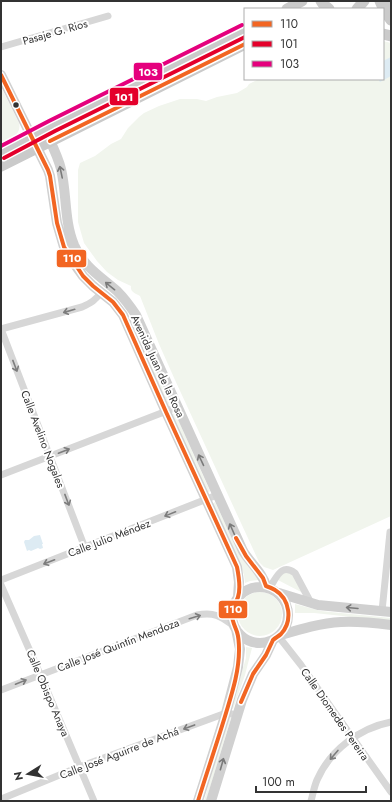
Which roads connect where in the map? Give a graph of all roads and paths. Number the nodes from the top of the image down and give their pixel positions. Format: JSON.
{"nodes":[{"id":1,"x":302,"y":1,"type":"edge"},
{"id":2,"x":390,"y":1,"type":"edge"},
{"id":3,"x":391,"y":4,"type":"edge"},
{"id":4,"x":289,"y":8,"type":"edge"},
{"id":5,"x":384,"y":10,"type":"edge"},
{"id":6,"x":108,"y":16,"type":"dead end"},
{"id":7,"x":391,"y":20,"type":"edge"},
{"id":8,"x":244,"y":30,"type":"edge"},
{"id":9,"x":244,"y":44,"type":"edge"},
{"id":10,"x":1,"y":47,"type":"edge"},
{"id":11,"x":1,"y":76,"type":"edge"},
{"id":12,"x":45,"y":130,"type":"junction"},
{"id":13,"x":32,"y":136,"type":"junction"},
{"id":14,"x":50,"y":141,"type":"junction"},
{"id":15,"x":37,"y":148,"type":"junction"},
{"id":16,"x":1,"y":152,"type":"edge"},
{"id":17,"x":1,"y":166,"type":"edge"},
{"id":18,"x":101,"y":292,"type":"junction"},
{"id":19,"x":136,"y":315,"type":"junction"},
{"id":20,"x":125,"y":321,"type":"junction"},
{"id":21,"x":1,"y":329,"type":"edge"},
{"id":22,"x":177,"y":407,"type":"junction"},
{"id":23,"x":166,"y":412,"type":"junction"},
{"id":24,"x":50,"y":456,"type":"junction"},
{"id":25,"x":1,"y":475,"type":"edge"},
{"id":26,"x":217,"y":495,"type":"junction"},
{"id":27,"x":206,"y":500,"type":"junction"},
{"id":28,"x":391,"y":532,"type":"edge"},
{"id":29,"x":85,"y":548,"type":"junction"},
{"id":30,"x":1,"y":580,"type":"edge"},
{"id":31,"x":1,"y":585,"type":"edge"},
{"id":32,"x":271,"y":588,"type":"junction"},
{"id":33,"x":238,"y":597,"type":"junction"},
{"id":34,"x":311,"y":603,"type":"junction"},
{"id":35,"x":387,"y":611,"type":"edge"},
{"id":36,"x":391,"y":625,"type":"edge"},
{"id":37,"x":235,"y":627,"type":"junction"},
{"id":38,"x":278,"y":637,"type":"junction"},
{"id":39,"x":40,"y":674,"type":"junction"},
{"id":40,"x":1,"y":690,"type":"edge"},
{"id":41,"x":226,"y":713,"type":"junction"},
{"id":42,"x":237,"y":715,"type":"junction"},
{"id":43,"x":391,"y":722,"type":"edge"},
{"id":44,"x":352,"y":738,"type":"junction"},
{"id":45,"x":80,"y":768,"type":"junction"},
{"id":46,"x":391,"y":792,"type":"edge"},
{"id":47,"x":1,"y":799,"type":"edge"},
{"id":48,"x":94,"y":801,"type":"edge"},
{"id":49,"x":198,"y":801,"type":"edge"},
{"id":50,"x":211,"y":801,"type":"edge"},
{"id":51,"x":311,"y":801,"type":"edge"}],
"edges":[{"from":1,"to":4,"type":"main road"},
{"from":2,"to":3,"type":"main road"},
{"from":5,"to":7,"type":"main road"},
{"from":6,"to":10,"type":"street","name":"Pasaje G. Rios"},
{"from":8,"to":12,"type":"main road"},
{"from":9,"to":14,"type":"main road"},
{"from":11,"to":13,"type":"main road","name":"Avenida Juan de la Rosa"},
{"from":12,"to":13,"type":"main road"},
{"from":12,"to":14,"type":"main road","name":"Avenida Juan de la Rosa"},
{"from":13,"to":15,"type":"main road","name":"Avenida Juan de la Rosa"},
{"from":13,"to":16,"type":"main road"},
{"from":14,"to":15,"type":"main road"},
{"from":19,"to":14,"type":"main road","name":"Avenida Juan de la Rosa","one_way":true},
{"from":15,"to":17,"type":"main road"},
{"from":15,"to":18,"type":"main road","name":"Avenida Juan de la Rosa"},
{"from":18,"to":20,"type":"main road","name":"Avenida Juan de la Rosa"},
{"from":18,"to":21,"type":"street","one_way":true},
{"from":19,"to":20,"type":"main road"},
{"from":19,"to":22,"type":"main road","name":"Avenida Juan de la Rosa"},
{"from":20,"to":23,"type":"main road","name":"Avenida Juan de la Rosa"},
{"from":21,"to":24,"type":"street","name":"Calle Avelino Nogales","one_way":true},
{"from":22,"to":23,"type":"street"},
{"from":26,"to":22,"type":"main road","name":"Avenida Juan de la Rosa","one_way":true},
{"from":24,"to":23,"type":"street","one_way":true},
{"from":23,"to":27,"type":"main road","name":"Avenida Juan de la Rosa"},
{"from":24,"to":25,"type":"street"},
{"from":24,"to":29,"type":"street","name":"Calle Avelino Nogales","one_way":true},
{"from":26,"to":27,"type":"street","name":"Calle Julio Méndez"},
{"from":32,"to":26,"type":"main road","name":"Avenida Juan de la Rosa","one_way":true},
{"from":27,"to":29,"type":"street","name":"Calle Julio Méndez","one_way":true},
{"from":27,"to":33,"type":"main road","name":"Avenida Juan de la Rosa"},
{"from":28,"to":35,"type":"street"},
{"from":29,"to":30,"type":"street","name":"Calle Julio Méndez","one_way":true},
{"from":31,"to":39,"type":"street","name":"Calle Obispo Anaya"},
{"from":32,"to":33,"type":"main road"},
{"from":32,"to":34,"type":"main road"},
{"from":32,"to":34,"type":"street"},
{"from":32,"to":38,"type":"main road"},
{"from":33,"to":37,"type":"main road"},
{"from":35,"to":34,"type":"main road","one_way":true},
{"from":36,"to":38,"type":"main road"},
{"from":37,"to":38,"type":"main road"},
{"from":39,"to":37,"type":"street","name":"Calle José Quintín Mendoza","one_way":true},
{"from":37,"to":41,"type":"main road"},
{"from":38,"to":42,"type":"main road"},
{"from":38,"to":44,"type":"street","name":"Calle Diomedes Pereira"},
{"from":40,"to":39,"type":"street","name":"Calle José Quintín Mendoza","one_way":true},
{"from":39,"to":45,"type":"street","name":"Calle Obispo Anaya"},
{"from":41,"to":42,"type":"street"},
{"from":41,"to":45,"type":"street","name":"Calle José Aguirre de Achá","one_way":true},
{"from":41,"to":49,"type":"main road"},
{"from":50,"to":42,"type":"main road","one_way":true},
{"from":43,"to":44,"type":"street"},
{"from":44,"to":46,"type":"street","name":"Calle Diomedes Pereira"},
{"from":44,"to":51,"type":"street","one_way":true},
{"from":45,"to":47,"type":"street","name":"Calle José Aguirre de Achá"},
{"from":45,"to":48,"type":"street","name":"Calle Obispo Anaya"}]}
